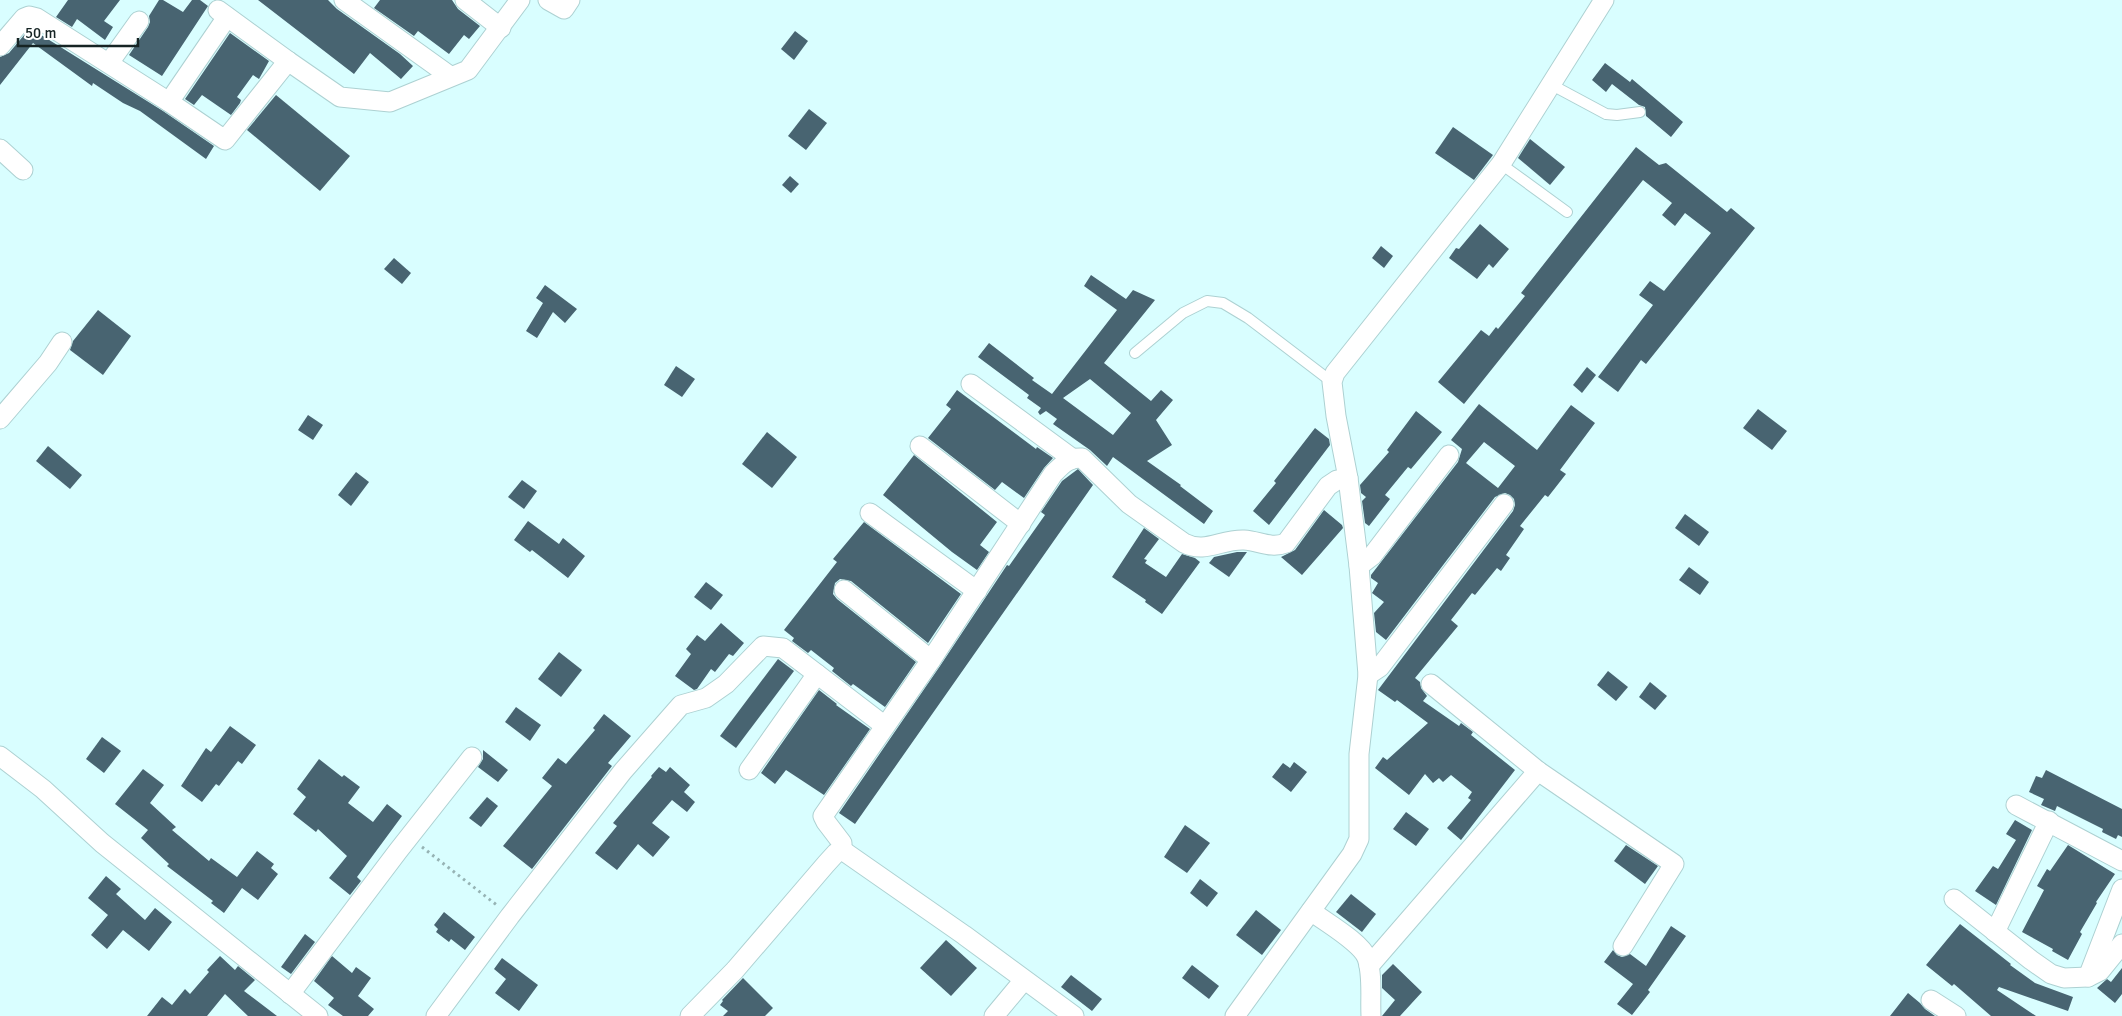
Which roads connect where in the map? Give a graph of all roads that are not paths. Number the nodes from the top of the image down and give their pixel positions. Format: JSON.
{"nodes":[{"id":1,"x":344,"y":0,"type":"edge"},
{"id":2,"x":465,"y":0,"type":"edge"},
{"id":3,"x":520,"y":0,"type":"edge"},
{"id":4,"x":548,"y":0,"type":"edge"},
{"id":5,"x":570,"y":0,"type":"edge"},
{"id":6,"x":1604,"y":0,"type":"edge"},
{"id":7,"x":138,"y":21,"type":"dead end"},
{"id":8,"x":501,"y":28,"type":"junction"},
{"id":9,"x":0,"y":46,"type":"edge"},
{"id":10,"x":288,"y":61,"type":"junction"},
{"id":11,"x":109,"y":63,"type":"junction"},
{"id":12,"x":450,"y":76,"type":"junction"},
{"id":13,"x":1550,"y":84,"type":"junction"},
{"id":14,"x":169,"y":102,"type":"junction"},
{"id":15,"x":1640,"y":112,"type":"dead end"},
{"id":16,"x":0,"y":149,"type":"edge"},
{"id":17,"x":1501,"y":164,"type":"junction"},
{"id":18,"x":23,"y":170,"type":"dead end"},
{"id":19,"x":1567,"y":212,"type":"dead end"},
{"id":20,"x":62,"y":342,"type":"dead end"},
{"id":21,"x":1135,"y":353,"type":"dead end"},
{"id":22,"x":1332,"y":382,"type":"junction"},
{"id":23,"x":971,"y":384,"type":"dead end"},
{"id":24,"x":0,"y":419,"type":"edge"},
{"id":25,"x":920,"y":446,"type":"dead end"},
{"id":26,"x":1449,"y":455,"type":"dead end"},
{"id":27,"x":1073,"y":459,"type":"junction"},
{"id":28,"x":1348,"y":478,"type":"junction"},
{"id":29,"x":1504,"y":504,"type":"dead end"},
{"id":30,"x":870,"y":513,"type":"dead end"},
{"id":31,"x":1021,"y":524,"type":"junction"},
{"id":32,"x":1359,"y":566,"type":"junction"},
{"id":33,"x":844,"y":590,"type":"dead end"},
{"id":34,"x":977,"y":591,"type":"junction"},
{"id":35,"x":931,"y":660,"type":"junction"},
{"id":36,"x":816,"y":674,"type":"junction"},
{"id":37,"x":1368,"y":675,"type":"junction"},
{"id":38,"x":1431,"y":684,"type":"dead end"},
{"id":39,"x":885,"y":726,"type":"junction"},
{"id":40,"x":0,"y":756,"type":"edge"},
{"id":41,"x":472,"y":757,"type":"dead end"},
{"id":42,"x":749,"y":770,"type":"dead end"},
{"id":43,"x":1538,"y":771,"type":"junction"},
{"id":44,"x":2016,"y":805,"type":"dead end"},
{"id":45,"x":2048,"y":821,"type":"junction"},
{"id":46,"x":842,"y":850,"type":"junction"},
{"id":47,"x":2122,"y":860,"type":"edge"},
{"id":48,"x":2122,"y":889,"type":"edge"},
{"id":49,"x":1954,"y":899,"type":"dead end"},
{"id":50,"x":1311,"y":911,"type":"junction"},
{"id":51,"x":1995,"y":932,"type":"junction"},
{"id":52,"x":2122,"y":944,"type":"edge"},
{"id":53,"x":1623,"y":946,"type":"dead end"},
{"id":54,"x":1369,"y":966,"type":"junction"},
{"id":55,"x":2088,"y":977,"type":"junction"},
{"id":56,"x":1024,"y":980,"type":"junction"},
{"id":57,"x":290,"y":994,"type":"junction"},
{"id":58,"x":1931,"y":1000,"type":"dead end"},
{"id":59,"x":318,"y":1016,"type":"edge"},
{"id":60,"x":436,"y":1016,"type":"edge"},
{"id":61,"x":690,"y":1016,"type":"edge"},
{"id":62,"x":994,"y":1016,"type":"edge"},
{"id":63,"x":1074,"y":1016,"type":"edge"},
{"id":64,"x":1235,"y":1016,"type":"edge"},
{"id":65,"x":1371,"y":1016,"type":"edge"},
{"id":66,"x":1956,"y":1016,"type":"edge"}],
"edges":[{"from":1,"to":12,"type":"street"},
{"from":2,"to":8,"type":"street"},
{"from":3,"to":8,"type":"street"},
{"from":4,"to":5,"type":"street"},
{"from":6,"to":13,"type":"street"},
{"from":7,"to":11,"type":"street"},
{"from":8,"to":12,"type":"street"},
{"from":9,"to":11,"type":"street"},
{"from":10,"to":12,"type":"street"},
{"from":10,"to":14,"type":"street"},
{"from":10,"to":14,"type":"street"},
{"from":11,"to":14,"type":"street"},
{"from":13,"to":15,"type":"lane"},
{"from":13,"to":17,"type":"street"},
{"from":16,"to":18,"type":"street"},
{"from":17,"to":19,"type":"lane"},
{"from":17,"to":22,"type":"street"},
{"from":20,"to":24,"type":"street"},
{"from":21,"to":22,"type":"lane"},
{"from":22,"to":28,"type":"street"},
{"from":23,"to":27,"type":"street"},
{"from":25,"to":31,"type":"street"},
{"from":26,"to":32,"type":"street"},
{"from":27,"to":28,"type":"street"},
{"from":27,"to":31,"type":"street"},
{"from":28,"to":32,"type":"street"},
{"from":29,"to":37,"type":"street"},
{"from":30,"to":34,"type":"street"},
{"from":31,"to":34,"type":"street"},
{"from":32,"to":37,"type":"street"},
{"from":33,"to":35,"type":"street"},
{"from":34,"to":35,"type":"street"},
{"from":35,"to":39,"type":"street"},
{"from":36,"to":39,"type":"street"},
{"from":36,"to":42,"type":"street"},
{"from":36,"to":60,"type":"street"},
{"from":37,"to":50,"type":"street"},
{"from":38,"to":43,"type":"street"},
{"from":39,"to":46,"type":"street"},
{"from":40,"to":57,"type":"street"},
{"from":41,"to":57,"type":"street"},
{"from":43,"to":53,"type":"street"},
{"from":43,"to":54,"type":"street"},
{"from":44,"to":45,"type":"street"},
{"from":45,"to":47,"type":"street"},
{"from":45,"to":51,"type":"street"},
{"from":46,"to":56,"type":"street"},
{"from":46,"to":61,"type":"street"},
{"from":48,"to":55,"type":"street"},
{"from":49,"to":51,"type":"street"},
{"from":50,"to":54,"type":"street"},
{"from":50,"to":64,"type":"street"},
{"from":51,"to":55,"type":"street"},
{"from":52,"to":55,"type":"street"},
{"from":54,"to":65,"type":"street"},
{"from":56,"to":62,"type":"street"},
{"from":56,"to":63,"type":"street"},
{"from":57,"to":59,"type":"street"},
{"from":58,"to":66,"type":"street"}]}
